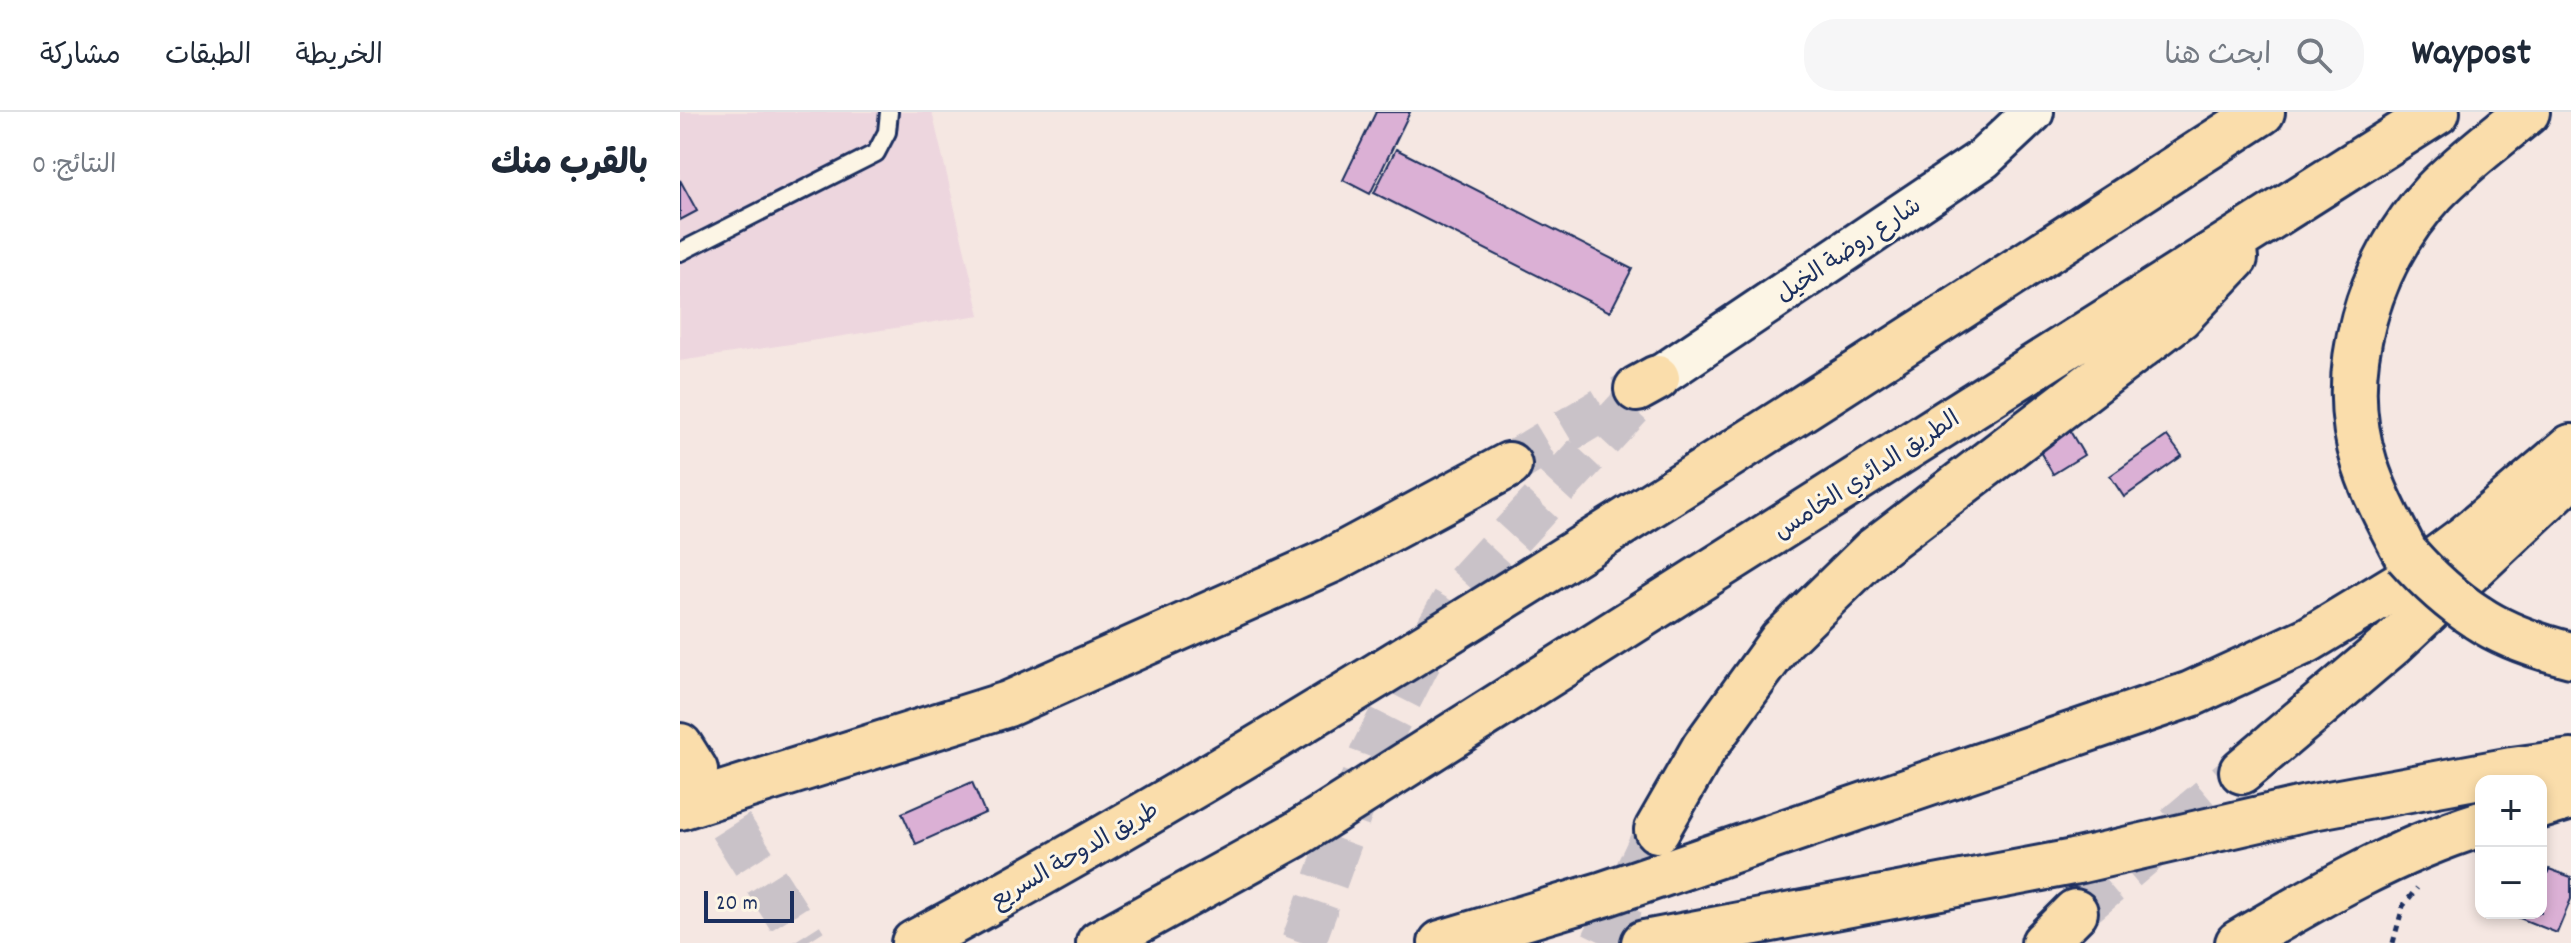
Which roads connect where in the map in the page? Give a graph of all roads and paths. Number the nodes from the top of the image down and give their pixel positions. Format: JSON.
{"nodes":[{"id":1,"x":889,"y":112,"type":"edge"},
{"id":2,"x":2033,"y":112,"type":"edge"},
{"id":3,"x":2262,"y":112,"type":"edge"},
{"id":4,"x":2437,"y":112,"type":"edge"},
{"id":5,"x":2527,"y":112,"type":"edge"},
{"id":6,"x":2279,"y":210,"type":"junction"},
{"id":7,"x":680,"y":252,"type":"edge"},
{"id":8,"x":1645,"y":388,"type":"tunnel mouth"},
{"id":9,"x":2571,"y":447,"type":"edge"},
{"id":10,"x":1509,"y":465,"type":"tunnel mouth"},
{"id":11,"x":2571,"y":476,"type":"edge"},
{"id":12,"x":2571,"y":655,"type":"edge"},
{"id":13,"x":2571,"y":762,"type":"edge"},
{"id":14,"x":2242,"y":771,"type":"tunnel mouth"},
{"id":15,"x":685,"y":775,"type":"edge"},
{"id":16,"x":2571,"y":797,"type":"edge"},
{"id":17,"x":2547,"y":804,"type":"edge"},
{"id":18,"x":2475,"y":826,"type":"edge"},
{"id":19,"x":1657,"y":830,"type":"tunnel mouth"},
{"id":20,"x":2419,"y":887,"type":"dead end"},
{"id":21,"x":2075,"y":912,"type":"tunnel mouth"},
{"id":22,"x":914,"y":943,"type":"edge"},
{"id":23,"x":1099,"y":943,"type":"edge"},
{"id":24,"x":1441,"y":943,"type":"edge"},
{"id":25,"x":1644,"y":943,"type":"edge"},
{"id":26,"x":2044,"y":943,"type":"edge"},
{"id":27,"x":2238,"y":943,"type":"edge"},
{"id":28,"x":2393,"y":943,"type":"edge"}],
"edges":[{"from":1,"to":7,"type":"lane"},
{"from":2,"to":8,"type":"street","name":"شارع روضة الخيل"},
{"from":3,"to":22,"type":"main road","name":"طريق الدوحة السريع"},
{"from":4,"to":6,"type":"main road","name":"الطريق الدائري الخامس"},
{"from":5,"to":12,"type":"main road","bridge":true},
{"from":6,"to":19,"type":"main road"},
{"from":6,"to":23,"type":"main road","name":"الطريق الدائري الخامس"},
{"from":9,"to":24,"type":"main road"},
{"from":10,"to":15,"type":"main road"},
{"from":11,"to":14,"type":"main road"},
{"from":13,"to":25,"type":"main road"},
{"from":16,"to":17,"type":"main road"},
{"from":18,"to":27,"type":"main road"},
{"from":20,"to":28,"type":"path"},
{"from":21,"to":26,"type":"main road"}]}
